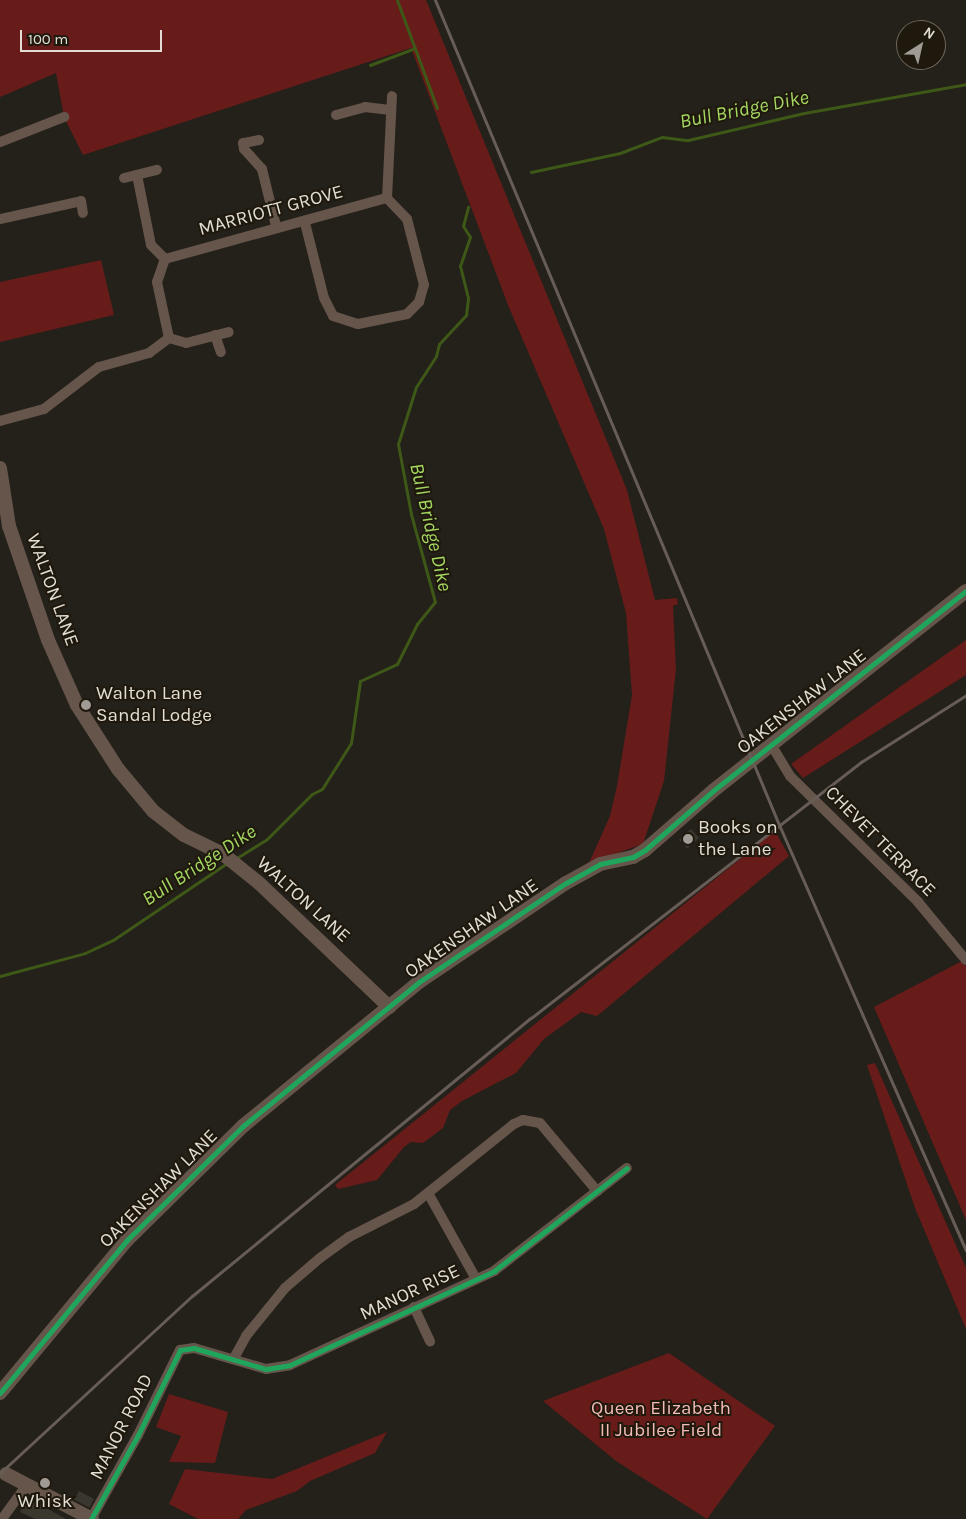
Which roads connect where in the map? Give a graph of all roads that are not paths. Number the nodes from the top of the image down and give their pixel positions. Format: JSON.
{"nodes":[{"id":1,"x":392,"y":96,"type":"dead end"},
{"id":2,"x":390,"y":110,"type":"junction"},
{"id":3,"x":336,"y":115,"type":"dead end"},
{"id":4,"x":64,"y":117,"type":"dead end"},
{"id":5,"x":259,"y":140,"type":"dead end"},
{"id":6,"x":0,"y":142,"type":"edge"},
{"id":7,"x":158,"y":170,"type":"dead end"},
{"id":8,"x":137,"y":175,"type":"junction"},
{"id":9,"x":124,"y":178,"type":"dead end"},
{"id":10,"x":387,"y":198,"type":"junction"},
{"id":11,"x":83,"y":213,"type":"dead end"},
{"id":12,"x":0,"y":220,"type":"edge"},
{"id":13,"x":305,"y":223,"type":"junction"},
{"id":14,"x":276,"y":226,"type":"junction"},
{"id":15,"x":165,"y":259,"type":"junction"},
{"id":16,"x":229,"y":332,"type":"dead end"},
{"id":17,"x":215,"y":336,"type":"junction"},
{"id":18,"x":169,"y":338,"type":"junction"},
{"id":19,"x":221,"y":352,"type":"dead end"},
{"id":20,"x":0,"y":421,"type":"edge"},
{"id":21,"x":0,"y":468,"type":"edge"},
{"id":22,"x":0,"y":513,"type":"edge"},
{"id":23,"x":9,"y":526,"type":"junction"},
{"id":24,"x":966,"y":591,"type":"edge"},
{"id":25,"x":768,"y":750,"type":"junction"},
{"id":26,"x":966,"y":960,"type":"edge"},
{"id":27,"x":389,"y":1007,"type":"junction"},
{"id":28,"x":627,"y":1168,"type":"dead end"},
{"id":29,"x":597,"y":1191,"type":"junction"},
{"id":30,"x":428,"y":1193,"type":"junction"},
{"id":31,"x":476,"y":1278,"type":"junction"},
{"id":32,"x":414,"y":1307,"type":"junction"},
{"id":33,"x":430,"y":1341,"type":"dead end"},
{"id":34,"x":180,"y":1350,"type":"joint"},
{"id":35,"x":234,"y":1358,"type":"junction"},
{"id":36,"x":0,"y":1393,"type":"edge"},
{"id":37,"x":6,"y":1474,"type":"dead end"},
{"id":38,"x":26,"y":1486,"type":"junction"},
{"id":39,"x":2,"y":1519,"type":"edge"},
{"id":40,"x":91,"y":1519,"type":"edge"}],
"edges":[{"from":1,"to":2,"type":"street"},
{"from":2,"to":3,"type":"street"},
{"from":2,"to":10,"type":"street"},
{"from":4,"to":6,"type":"street"},
{"from":5,"to":14,"type":"street"},
{"from":7,"to":8,"type":"street"},
{"from":8,"to":9,"type":"street"},
{"from":8,"to":15,"type":"street"},
{"from":10,"to":13,"type":"street","name":"MARRIOTT GROVE"},
{"from":10,"to":13,"type":"street"},
{"from":11,"to":12,"type":"street"},
{"from":13,"to":14,"type":"street","name":"MARRIOTT GROVE"},
{"from":14,"to":15,"type":"street","name":"MARRIOTT GROVE"},
{"from":15,"to":18,"type":"street"},
{"from":16,"to":17,"type":"street"},
{"from":17,"to":18,"type":"street"},
{"from":17,"to":19,"type":"street"},
{"from":18,"to":20,"type":"street"},
{"from":21,"to":23,"type":"street","name":"WALTON LANE"},
{"from":22,"to":23,"type":"street","name":"WALTON LANE"},
{"from":23,"to":27,"type":"street","name":"WALTON LANE"},
{"from":24,"to":25,"type":"street","name":"OAKENSHAW LANE"},
{"from":25,"to":26,"type":"street","name":"CHEVET TERRACE"},
{"from":25,"to":27,"type":"street","name":"OAKENSHAW LANE"},
{"from":27,"to":36,"type":"street","name":"OAKENSHAW LANE"},
{"from":28,"to":29,"type":"street","name":"MANOR RISE"},
{"from":29,"to":30,"type":"street"},
{"from":29,"to":31,"type":"street","name":"MANOR RISE"},
{"from":30,"to":31,"type":"street"},
{"from":30,"to":35,"type":"street"},
{"from":31,"to":32,"type":"street","name":"MANOR RISE"},
{"from":32,"to":33,"type":"street","name":"MANOR RISE"},
{"from":32,"to":35,"type":"street","name":"MANOR RISE"},
{"from":34,"to":35,"type":"street","name":"MANOR RISE"},
{"from":34,"to":40,"type":"street","name":"MANOR ROAD"},
{"from":37,"to":38,"type":"street"},
{"from":38,"to":39,"type":"street"},
{"from":38,"to":40,"type":"street"}]}
